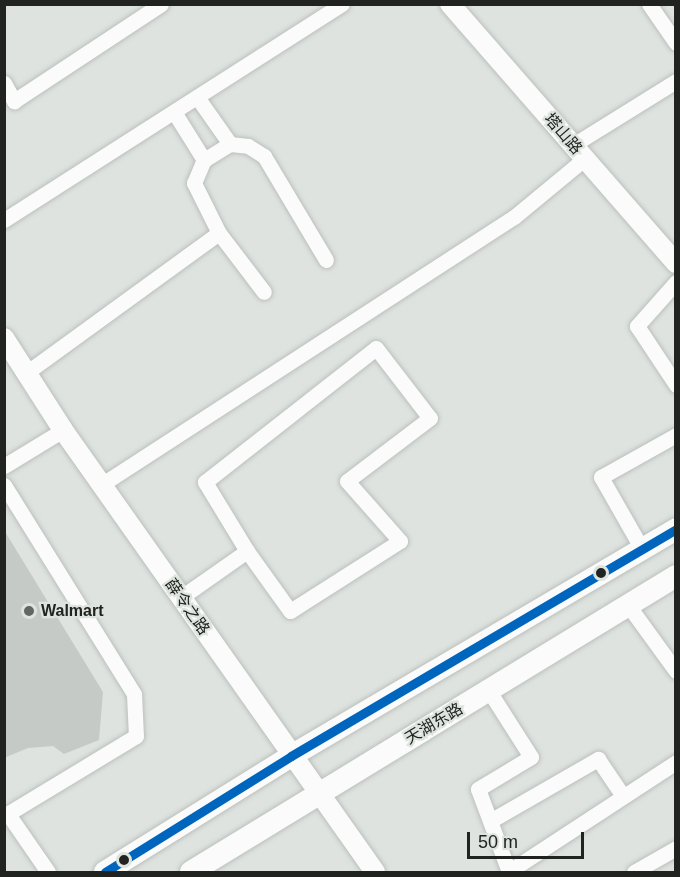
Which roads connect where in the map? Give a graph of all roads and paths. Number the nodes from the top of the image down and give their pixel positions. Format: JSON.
{"nodes":[{"id":1,"x":161,"y":4,"type":"edge"},
{"id":2,"x":342,"y":4,"type":"edge"},
{"id":3,"x":450,"y":4,"type":"edge"},
{"id":4,"x":648,"y":4,"type":"edge"},
{"id":5,"x":675,"y":43,"type":"edge"},
{"id":6,"x":675,"y":81,"type":"edge"},
{"id":7,"x":4,"y":83,"type":"edge"},
{"id":8,"x":197,"y":97,"type":"junction"},
{"id":9,"x":174,"y":112,"type":"junction"},
{"id":10,"x":230,"y":144,"type":"junction"},
{"id":11,"x":579,"y":152,"type":"junction"},
{"id":12,"x":204,"y":160,"type":"junction"},
{"id":13,"x":4,"y":220,"type":"edge"},
{"id":14,"x":219,"y":233,"type":"junction"},
{"id":15,"x":326,"y":260,"type":"dead end"},
{"id":16,"x":675,"y":263,"type":"edge"},
{"id":17,"x":675,"y":282,"type":"edge"},
{"id":18,"x":264,"y":292,"type":"dead end"},
{"id":19,"x":4,"y":338,"type":"edge"},
{"id":20,"x":26,"y":373,"type":"junction"},
{"id":21,"x":675,"y":385,"type":"edge"},
{"id":22,"x":63,"y":430,"type":"junction"},
{"id":23,"x":675,"y":435,"type":"edge"},
{"id":24,"x":4,"y":466,"type":"edge"},
{"id":25,"x":4,"y":485,"type":"edge"},
{"id":26,"x":102,"y":485,"type":"junction"},
{"id":27,"x":675,"y":529,"type":"edge"},
{"id":28,"x":642,"y":549,"type":"junction"},
{"id":29,"x":247,"y":551,"type":"junction"},
{"id":30,"x":675,"y":576,"type":"edge"},
{"id":31,"x":180,"y":598,"type":"junction"},
{"id":32,"x":628,"y":605,"type":"junction"},
{"id":33,"x":675,"y":671,"type":"edge"},
{"id":34,"x":489,"y":691,"type":"junction"},
{"id":35,"x":291,"y":756,"type":"junction"},
{"id":36,"x":675,"y":762,"type":"edge"},
{"id":37,"x":320,"y":794,"type":"junction"},
{"id":38,"x":623,"y":796,"type":"junction"},
{"id":39,"x":6,"y":815,"type":"edge"},
{"id":40,"x":490,"y":820,"type":"junction"},
{"id":41,"x":675,"y":848,"type":"edge"},
{"id":42,"x":509,"y":872,"type":"edge"},
{"id":43,"x":48,"y":873,"type":"edge"},
{"id":44,"x":105,"y":873,"type":"edge"},
{"id":45,"x":191,"y":873,"type":"edge"},
{"id":46,"x":375,"y":873,"type":"edge"},
{"id":47,"x":634,"y":873,"type":"edge"}],
"edges":[{"from":1,"to":7,"type":"street"},
{"from":2,"to":8,"type":"street"},
{"from":3,"to":11,"type":"street","name":"塔山路"},
{"from":4,"to":5,"type":"street"},
{"from":6,"to":11,"type":"street"},
{"from":8,"to":9,"type":"street"},
{"from":8,"to":10,"type":"street"},
{"from":9,"to":12,"type":"street"},
{"from":9,"to":13,"type":"street"},
{"from":10,"to":12,"type":"street"},
{"from":10,"to":15,"type":"street"},
{"from":11,"to":16,"type":"street","name":"塔山路"},
{"from":11,"to":26,"type":"street"},
{"from":12,"to":14,"type":"street"},
{"from":14,"to":18,"type":"street"},
{"from":14,"to":20,"type":"street"},
{"from":17,"to":21,"type":"street"},
{"from":19,"to":20,"type":"street","name":"薛令之路"},
{"from":20,"to":22,"type":"street","name":"薛令之路"},
{"from":22,"to":24,"type":"street"},
{"from":22,"to":26,"type":"street","name":"薛令之路"},
{"from":23,"to":28,"type":"street"},
{"from":25,"to":39,"type":"street"},
{"from":26,"to":31,"type":"street","name":"薛令之路"},
{"from":27,"to":28,"type":"main road"},
{"from":28,"to":35,"type":"main road"},
{"from":29,"to":29,"type":"street"},
{"from":29,"to":31,"type":"street"},
{"from":30,"to":32,"type":"main road","name":"天湖东路"},
{"from":31,"to":35,"type":"street","name":"薛令之路"},
{"from":32,"to":33,"type":"street"},
{"from":32,"to":34,"type":"main road","name":"天湖东路"},
{"from":34,"to":37,"type":"main road","name":"天湖东路"},
{"from":34,"to":40,"type":"street"},
{"from":35,"to":37,"type":"street","name":"薛令之路"},
{"from":35,"to":44,"type":"main road"},
{"from":36,"to":38,"type":"street"},
{"from":37,"to":45,"type":"main road","name":"天湖东路"},
{"from":37,"to":46,"type":"street","name":"薛令之路"},
{"from":38,"to":40,"type":"street"},
{"from":38,"to":42,"type":"street"},
{"from":39,"to":43,"type":"street"},
{"from":40,"to":42,"type":"street"},
{"from":41,"to":47,"type":"street"}]}
